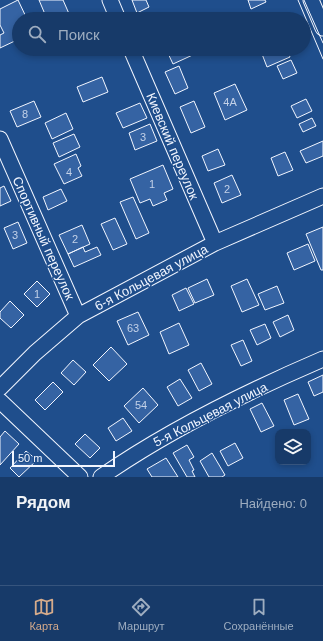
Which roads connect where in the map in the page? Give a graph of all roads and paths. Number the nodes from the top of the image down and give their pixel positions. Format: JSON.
{"nodes":[{"id":1,"x":110,"y":0,"type":"edge"},
{"id":2,"x":311,"y":0,"type":"edge"},
{"id":3,"x":115,"y":12,"type":"edge"},
{"id":4,"x":323,"y":28,"type":"edge"},
{"id":5,"x":134,"y":56,"type":"edge"},
{"id":6,"x":0,"y":139,"type":"edge"},
{"id":7,"x":323,"y":196,"type":"edge"},
{"id":8,"x":215,"y":243,"type":"junction"},
{"id":9,"x":78,"y":316,"type":"junction"},
{"id":10,"x":323,"y":359,"type":"edge"},
{"id":11,"x":0,"y":388,"type":"edge"},
{"id":12,"x":0,"y":401,"type":"edge"},
{"id":13,"x":80,"y":477,"type":"edge"},
{"id":14,"x":101,"y":477,"type":"edge"}],
"edges":[{"from":1,"to":3,"type":"street"},
{"from":2,"to":4,"type":"street"},
{"from":5,"to":8,"type":"street","name":"Киевский переулок"},
{"from":6,"to":9,"type":"street","name":"Спортивный переулок"},
{"from":7,"to":8,"type":"street","name":"6-я Кольцевая улица"},
{"from":8,"to":9,"type":"street","name":"6-я Кольцевая улица"},
{"from":9,"to":11,"type":"street","name":"6-я Кольцевая улица"},
{"from":10,"to":14,"type":"street","name":"5-я Кольцевая улица"},
{"from":12,"to":13,"type":"street"}]}
